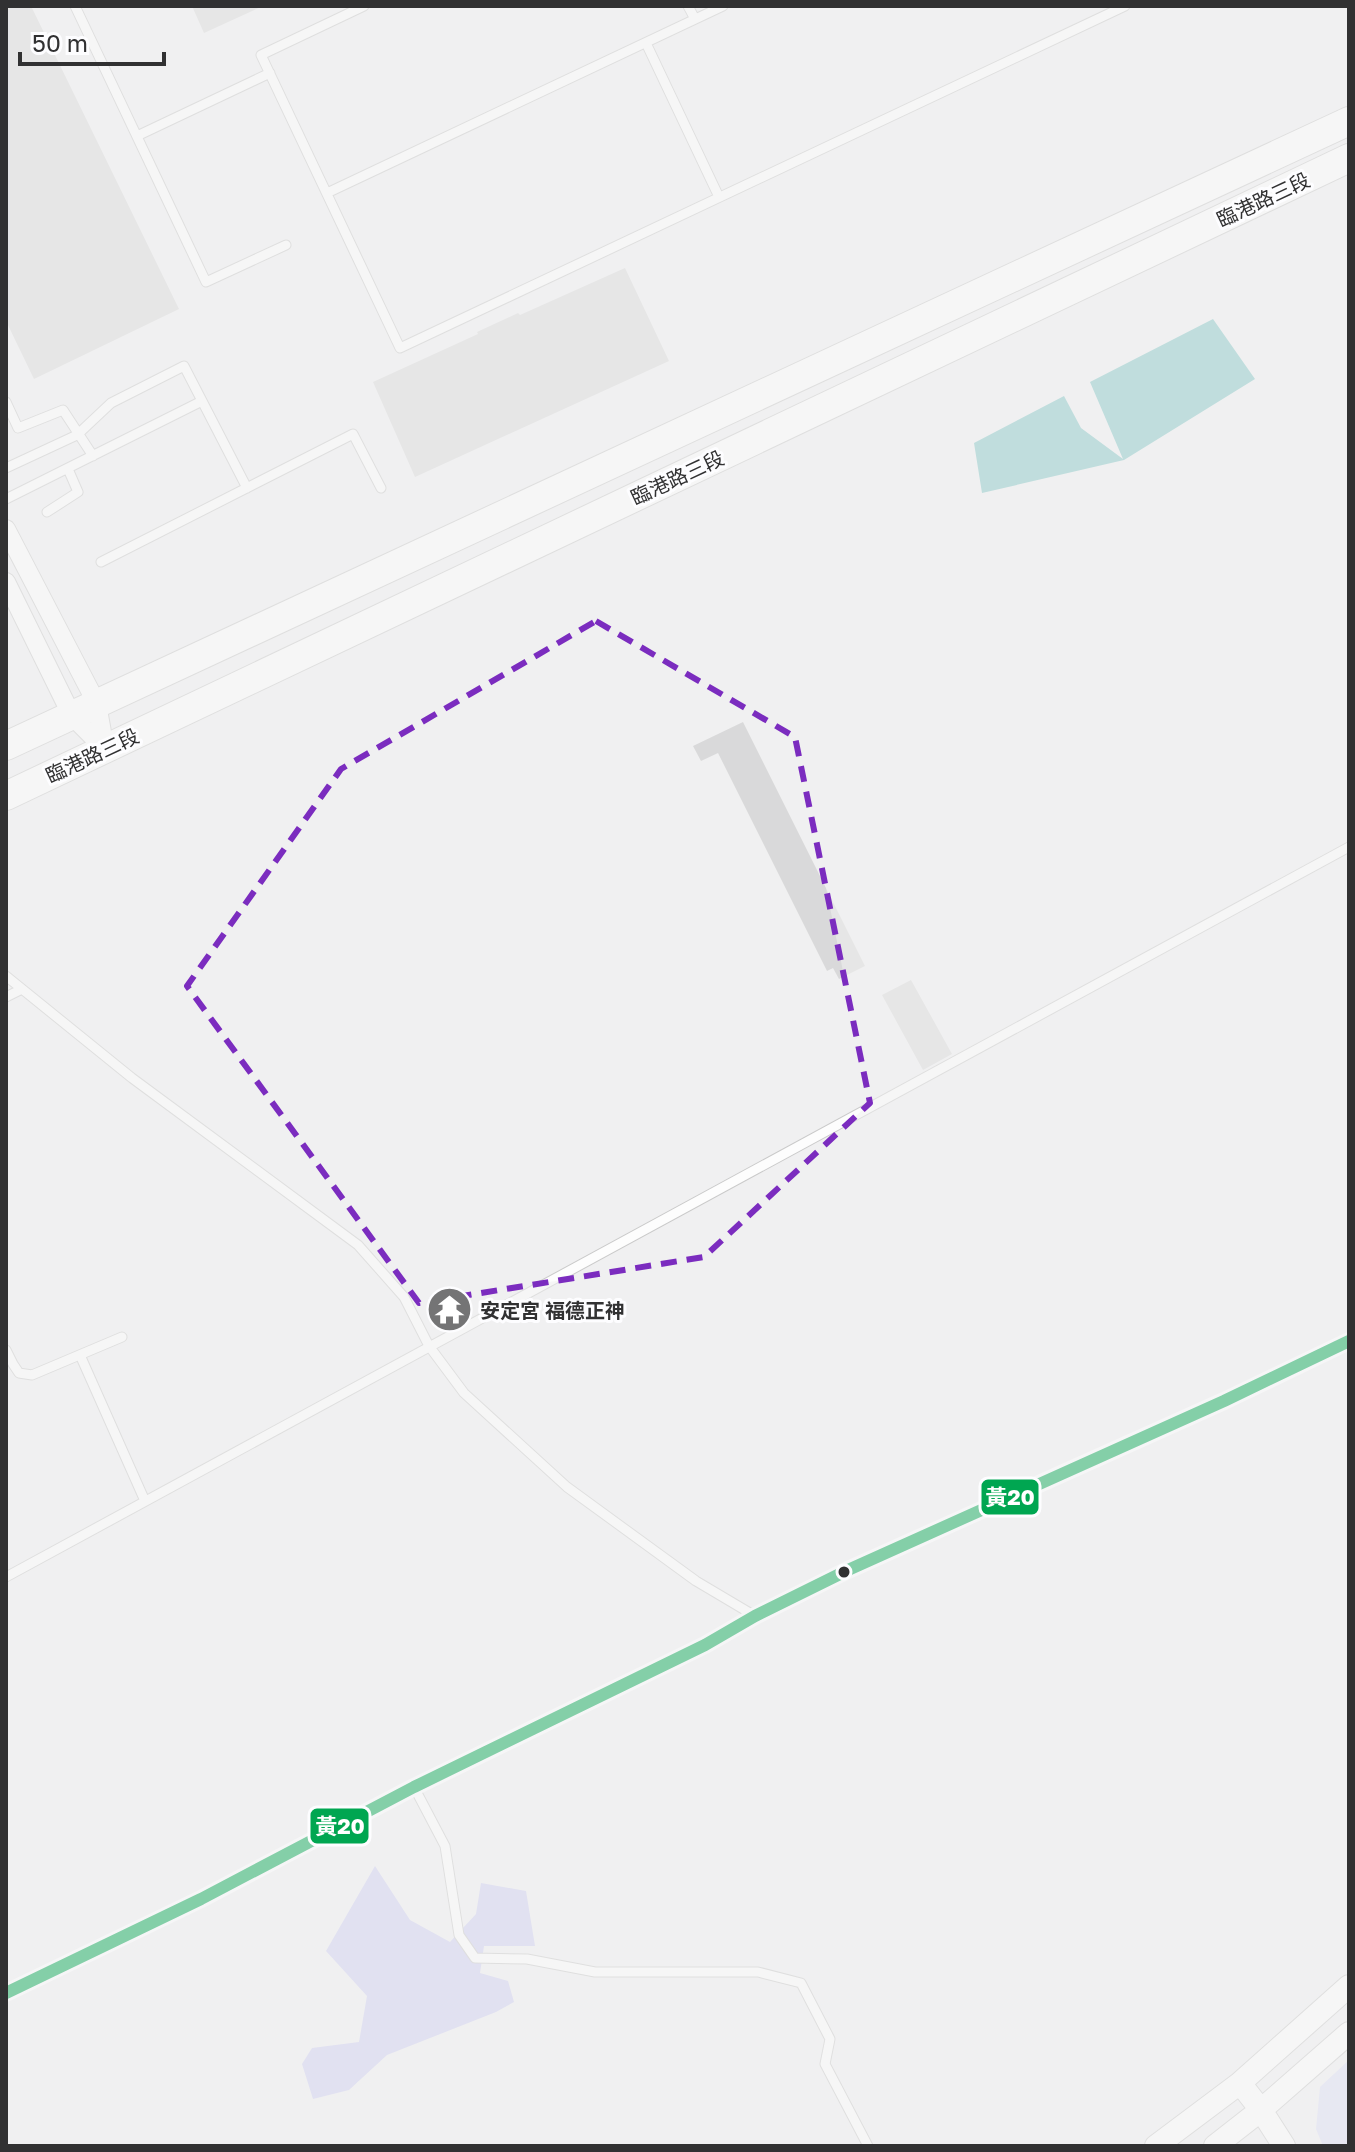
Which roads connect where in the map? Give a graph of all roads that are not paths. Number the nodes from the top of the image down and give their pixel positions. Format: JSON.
{"nodes":[{"id":1,"x":75,"y":6,"type":"edge"},
{"id":2,"x":364,"y":6,"type":"edge"},
{"id":3,"x":688,"y":6,"type":"edge"},
{"id":4,"x":723,"y":6,"type":"edge"},
{"id":5,"x":1125,"y":6,"type":"edge"},
{"id":6,"x":695,"y":19,"type":"junction"},
{"id":7,"x":646,"y":43,"type":"junction"},
{"id":8,"x":270,"y":73,"type":"junction"},
{"id":9,"x":1349,"y":121,"type":"edge"},
{"id":10,"x":137,"y":136,"type":"junction"},
{"id":11,"x":1349,"y":158,"type":"edge"},
{"id":12,"x":327,"y":193,"type":"junction"},
{"id":13,"x":719,"y":197,"type":"junction"},
{"id":14,"x":286,"y":245,"type":"dead end"},
{"id":15,"x":202,"y":401,"type":"junction"},
{"id":16,"x":6,"y":402,"type":"edge"},
{"id":17,"x":77,"y":435,"type":"junction"},
{"id":18,"x":93,"y":456,"type":"junction"},
{"id":19,"x":6,"y":468,"type":"edge"},
{"id":20,"x":68,"y":469,"type":"junction"},
{"id":21,"x":247,"y":488,"type":"junction"},
{"id":22,"x":381,"y":488,"type":"dead end"},
{"id":23,"x":6,"y":499,"type":"edge"},
{"id":24,"x":47,"y":512,"type":"dead end"},
{"id":25,"x":6,"y":529,"type":"edge"},
{"id":26,"x":101,"y":562,"type":"dead end"},
{"id":27,"x":6,"y":582,"type":"edge"},
{"id":28,"x":97,"y":704,"type":"junction"},
{"id":29,"x":72,"y":716,"type":"junction"},
{"id":30,"x":6,"y":746,"type":"edge"},
{"id":31,"x":105,"y":749,"type":"junction"},
{"id":32,"x":6,"y":796,"type":"edge"},
{"id":33,"x":1349,"y":847,"type":"edge"},
{"id":34,"x":6,"y":976,"type":"edge"},
{"id":35,"x":22,"y":989,"type":"junction"},
{"id":36,"x":6,"y":997,"type":"edge"},
{"id":37,"x":122,"y":1337,"type":"dead end"},
{"id":38,"x":1349,"y":1341,"type":"edge"},
{"id":39,"x":429,"y":1346,"type":"junction"},
{"id":40,"x":6,"y":1350,"type":"edge"},
{"id":41,"x":80,"y":1355,"type":"junction"},
{"id":42,"x":145,"y":1501,"type":"junction"},
{"id":43,"x":6,"y":1577,"type":"edge"},
{"id":44,"x":755,"y":1616,"type":"junction"},
{"id":45,"x":414,"y":1787,"type":"junction"},
{"id":46,"x":1349,"y":1986,"type":"edge"},
{"id":47,"x":6,"y":1993,"type":"edge"},
{"id":48,"x":1349,"y":2033,"type":"edge"},
{"id":49,"x":1240,"y":2083,"type":"junction"},
{"id":50,"x":1209,"y":2108,"type":"junction"},
{"id":51,"x":1261,"y":2110,"type":"junction"},
{"id":52,"x":1230,"y":2142,"type":"edge"},
{"id":53,"x":868,"y":2146,"type":"edge"},
{"id":54,"x":1156,"y":2146,"type":"edge"},
{"id":55,"x":1284,"y":2146,"type":"edge"}],
"edges":[{"from":1,"to":10,"type":"lane"},
{"from":2,"to":8,"type":"lane"},
{"from":3,"to":6,"type":"lane"},
{"from":4,"to":6,"type":"lane"},
{"from":5,"to":13,"type":"lane"},
{"from":6,"to":7,"type":"lane"},
{"from":7,"to":12,"type":"lane"},
{"from":7,"to":13,"type":"lane"},
{"from":8,"to":10,"type":"lane"},
{"from":8,"to":12,"type":"lane"},
{"from":9,"to":28,"type":"main road","name":"臨港路三段"},
{"from":10,"to":14,"type":"lane"},
{"from":11,"to":31,"type":"main road","name":"臨港路三段"},
{"from":12,"to":13,"type":"lane"},
{"from":15,"to":17,"type":"lane"},
{"from":15,"to":18,"type":"lane"},
{"from":15,"to":21,"type":"lane"},
{"from":16,"to":17,"type":"lane"},
{"from":17,"to":18,"type":"lane"},
{"from":17,"to":19,"type":"lane"},
{"from":18,"to":20,"type":"lane"},
{"from":20,"to":23,"type":"lane"},
{"from":20,"to":24,"type":"lane"},
{"from":21,"to":22,"type":"lane"},
{"from":21,"to":26,"type":"lane"},
{"from":25,"to":28,"type":"street"},
{"from":27,"to":29,"type":"street"},
{"from":28,"to":29,"type":"main road","name":"臨港路三段"},
{"from":28,"to":31,"type":"street"},
{"from":29,"to":30,"type":"main road","name":"臨港路三段"},
{"from":29,"to":31,"type":"street"},
{"from":31,"to":32,"type":"main road","name":"臨港路三段"},
{"from":33,"to":39,"type":"lane"},
{"from":34,"to":35,"type":"lane"},
{"from":35,"to":36,"type":"lane"},
{"from":35,"to":39,"type":"lane"},
{"from":37,"to":41,"type":"lane"},
{"from":38,"to":44,"type":"lane"},
{"from":39,"to":42,"type":"lane"},
{"from":39,"to":44,"type":"lane"},
{"from":40,"to":41,"type":"lane"},
{"from":41,"to":42,"type":"lane"},
{"from":42,"to":43,"type":"lane"},
{"from":44,"to":45,"type":"lane"},
{"from":45,"to":47,"type":"lane"},
{"from":45,"to":53,"type":"lane"},
{"from":46,"to":49,"type":"street"},
{"from":48,"to":51,"type":"street"},
{"from":49,"to":50,"type":"street"},
{"from":49,"to":51,"type":"street"},
{"from":50,"to":52,"type":"street"},
{"from":50,"to":54,"type":"street"},
{"from":51,"to":52,"type":"street"},
{"from":51,"to":55,"type":"street"}]}
